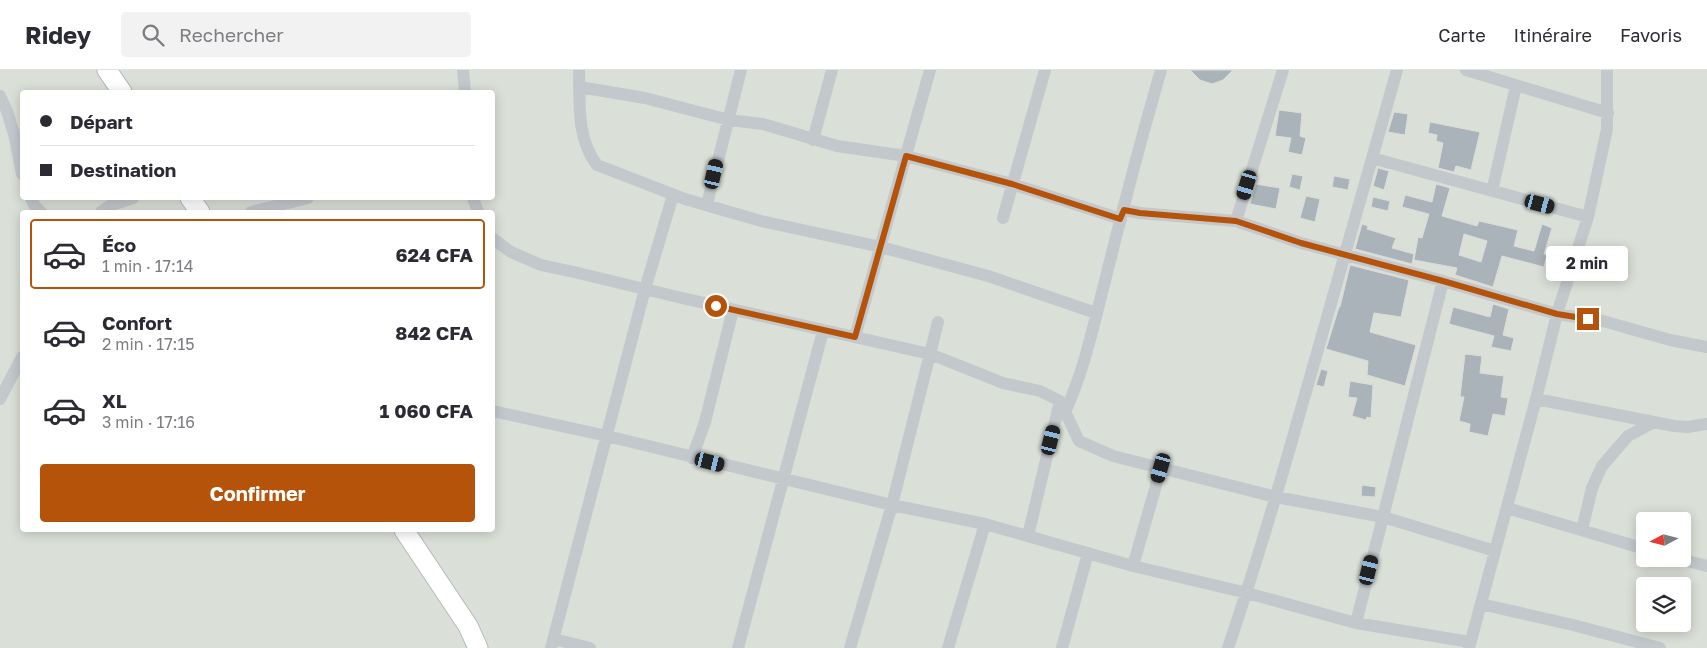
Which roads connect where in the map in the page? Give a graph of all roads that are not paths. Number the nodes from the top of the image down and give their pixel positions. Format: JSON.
{"nodes":[{"id":1,"x":107,"y":70,"type":"edge"},
{"id":2,"x":463,"y":70,"type":"edge"},
{"id":3,"x":579,"y":70,"type":"edge"},
{"id":4,"x":741,"y":70,"type":"edge"},
{"id":5,"x":832,"y":70,"type":"edge"},
{"id":6,"x":930,"y":70,"type":"edge"},
{"id":7,"x":1044,"y":70,"type":"edge"},
{"id":8,"x":1161,"y":70,"type":"edge"},
{"id":9,"x":1282,"y":70,"type":"edge"},
{"id":10,"x":1397,"y":70,"type":"edge"},
{"id":11,"x":1466,"y":70,"type":"edge"},
{"id":12,"x":1607,"y":70,"type":"edge"},
{"id":13,"x":1516,"y":86,"type":"junction"},
{"id":14,"x":580,"y":87,"type":"junction"},
{"id":15,"x":121,"y":90,"type":"edge"},
{"id":16,"x":464,"y":90,"type":"edge"},
{"id":17,"x":0,"y":96,"type":"edge"},
{"id":18,"x":1608,"y":113,"type":"junction"},
{"id":19,"x":729,"y":120,"type":"junction"},
{"id":20,"x":813,"y":140,"type":"junction"},
{"id":21,"x":906,"y":156,"type":"junction"},
{"id":22,"x":1372,"y":158,"type":"junction"},
{"id":23,"x":20,"y":164,"type":"edge"},
{"id":24,"x":1012,"y":184,"type":"junction"},
{"id":25,"x":1492,"y":191,"type":"junction"},
{"id":26,"x":673,"y":195,"type":"junction"},
{"id":27,"x":127,"y":200,"type":"edge"},
{"id":28,"x":300,"y":200,"type":"edge"},
{"id":29,"x":707,"y":204,"type":"junction"},
{"id":30,"x":104,"y":210,"type":"edge"},
{"id":31,"x":259,"y":210,"type":"edge"},
{"id":32,"x":1122,"y":215,"type":"junction"},
{"id":33,"x":1588,"y":217,"type":"junction"},
{"id":34,"x":1003,"y":218,"type":"dead end"},
{"id":35,"x":1236,"y":221,"type":"junction"},
{"id":36,"x":495,"y":240,"type":"edge"},
{"id":37,"x":881,"y":247,"type":"junction"},
{"id":38,"x":1346,"y":256,"type":"junction"},
{"id":39,"x":1443,"y":281,"type":"junction"},
{"id":40,"x":645,"y":289,"type":"junction"},
{"id":41,"x":733,"y":310,"type":"junction"},
{"id":42,"x":1096,"y":313,"type":"junction"},
{"id":43,"x":1557,"y":314,"type":"junction"},
{"id":44,"x":938,"y":322,"type":"dead end"},
{"id":45,"x":823,"y":331,"type":"junction"},
{"id":46,"x":855,"y":337,"type":"junction"},
{"id":47,"x":1707,"y":347,"type":"edge"},
{"id":48,"x":930,"y":354,"type":"junction"},
{"id":49,"x":20,"y":361,"type":"edge"},
{"id":50,"x":0,"y":399,"type":"edge"},
{"id":51,"x":1536,"y":399,"type":"junction"},
{"id":52,"x":1062,"y":407,"type":"junction"},
{"id":53,"x":495,"y":412,"type":"edge"},
{"id":54,"x":1654,"y":422,"type":"junction"},
{"id":55,"x":1707,"y":424,"type":"edge"},
{"id":56,"x":607,"y":436,"type":"junction"},
{"id":57,"x":692,"y":458,"type":"junction"},
{"id":58,"x":1161,"y":468,"type":"junction"},
{"id":59,"x":783,"y":480,"type":"junction"},
{"id":60,"x":1276,"y":496,"type":"junction"},
{"id":61,"x":892,"y":505,"type":"junction"},
{"id":62,"x":1507,"y":508,"type":"junction"},
{"id":63,"x":1383,"y":518,"type":"junction"},
{"id":64,"x":986,"y":524,"type":"junction"},
{"id":65,"x":1582,"y":530,"type":"junction"},
{"id":66,"x":405,"y":532,"type":"edge"},
{"id":67,"x":1028,"y":536,"type":"junction"},
{"id":68,"x":1636,"y":546,"type":"edge"},
{"id":69,"x":1495,"y":551,"type":"junction"},
{"id":70,"x":1088,"y":553,"type":"junction"},
{"id":71,"x":1691,"y":562,"type":"edge"},
{"id":72,"x":1133,"y":566,"type":"junction"},
{"id":73,"x":1707,"y":566,"type":"edge"},
{"id":74,"x":1247,"y":593,"type":"junction"},
{"id":75,"x":1481,"y":604,"type":"junction"},
{"id":76,"x":1356,"y":623,"type":"junction"},
{"id":77,"x":1617,"y":642,"type":"edge"},
{"id":78,"x":552,"y":644,"type":"edge"},
{"id":79,"x":1470,"y":645,"type":"edge"},
{"id":80,"x":478,"y":648,"type":"edge"},
{"id":81,"x":590,"y":648,"type":"edge"},
{"id":82,"x":738,"y":648,"type":"edge"},
{"id":83,"x":850,"y":648,"type":"edge"},
{"id":84,"x":948,"y":648,"type":"edge"},
{"id":85,"x":1062,"y":648,"type":"edge"},
{"id":86,"x":1228,"y":648,"type":"edge"},
{"id":87,"x":1660,"y":648,"type":"edge"}],
"edges":[{"from":1,"to":15,"type":"street"},
{"from":2,"to":16,"type":"street"},
{"from":3,"to":14,"type":"street"},
{"from":4,"to":19,"type":"street"},
{"from":5,"to":20,"type":"street"},
{"from":6,"to":21,"type":"street"},
{"from":7,"to":24,"type":"street"},
{"from":8,"to":32,"type":"street"},
{"from":9,"to":35,"type":"street"},
{"from":10,"to":22,"type":"street"},
{"from":11,"to":13,"type":"street"},
{"from":12,"to":18,"type":"street"},
{"from":13,"to":18,"type":"street"},
{"from":13,"to":25,"type":"street"},
{"from":14,"to":19,"type":"street"},
{"from":14,"to":26,"type":"street"},
{"from":17,"to":23,"type":"street"},
{"from":18,"to":33,"type":"street"},
{"from":19,"to":20,"type":"street"},
{"from":19,"to":29,"type":"street"},
{"from":20,"to":21,"type":"street"},
{"from":21,"to":24,"type":"street"},
{"from":21,"to":37,"type":"street"},
{"from":22,"to":25,"type":"street"},
{"from":22,"to":38,"type":"street"},
{"from":24,"to":32,"type":"street"},
{"from":24,"to":34,"type":"street"},
{"from":25,"to":33,"type":"street"},
{"from":26,"to":29,"type":"street"},
{"from":26,"to":40,"type":"street"},
{"from":27,"to":30,"type":"street"},
{"from":28,"to":31,"type":"street"},
{"from":29,"to":37,"type":"street"},
{"from":32,"to":35,"type":"street"},
{"from":32,"to":42,"type":"street"},
{"from":33,"to":43,"type":"street"},
{"from":35,"to":38,"type":"street"},
{"from":36,"to":40,"type":"street"},
{"from":37,"to":42,"type":"street"},
{"from":37,"to":46,"type":"street"},
{"from":38,"to":39,"type":"street"},
{"from":38,"to":60,"type":"street"},
{"from":39,"to":43,"type":"street"},
{"from":39,"to":63,"type":"street"},
{"from":40,"to":41,"type":"street"},
{"from":40,"to":56,"type":"street"},
{"from":41,"to":45,"type":"street"},
{"from":41,"to":57,"type":"street"},
{"from":42,"to":52,"type":"street"},
{"from":43,"to":47,"type":"street"},
{"from":43,"to":51,"type":"street"},
{"from":44,"to":48,"type":"street"},
{"from":45,"to":46,"type":"street"},
{"from":45,"to":59,"type":"street"},
{"from":46,"to":48,"type":"street"},
{"from":48,"to":52,"type":"street"},
{"from":48,"to":61,"type":"street"},
{"from":49,"to":50,"type":"street"},
{"from":51,"to":54,"type":"street"},
{"from":51,"to":62,"type":"street"},
{"from":52,"to":58,"type":"street"},
{"from":52,"to":67,"type":"street"},
{"from":53,"to":56,"type":"street"},
{"from":54,"to":55,"type":"street"},
{"from":54,"to":65,"type":"street"},
{"from":56,"to":57,"type":"street"},
{"from":56,"to":78,"type":"street"},
{"from":57,"to":59,"type":"street"},
{"from":58,"to":60,"type":"street"},
{"from":58,"to":72,"type":"street"},
{"from":59,"to":61,"type":"street"},
{"from":59,"to":82,"type":"street"},
{"from":60,"to":63,"type":"street"},
{"from":60,"to":74,"type":"street"},
{"from":61,"to":64,"type":"street"},
{"from":61,"to":83,"type":"street"},
{"from":62,"to":65,"type":"street"},
{"from":62,"to":69,"type":"street"},
{"from":63,"to":69,"type":"street"},
{"from":63,"to":76,"type":"street"},
{"from":64,"to":67,"type":"street"},
{"from":64,"to":84,"type":"street"},
{"from":65,"to":68,"type":"street"},
{"from":66,"to":80,"type":"street"},
{"from":67,"to":70,"type":"street"},
{"from":69,"to":75,"type":"street"},
{"from":70,"to":72,"type":"street"},
{"from":70,"to":85,"type":"street"},
{"from":71,"to":73,"type":"street"},
{"from":72,"to":74,"type":"street"},
{"from":74,"to":76,"type":"street"},
{"from":74,"to":86,"type":"street"},
{"from":75,"to":77,"type":"street"},
{"from":75,"to":79,"type":"street"},
{"from":76,"to":79,"type":"street"},
{"from":77,"to":87,"type":"street"},
{"from":78,"to":81,"type":"street"}]}
